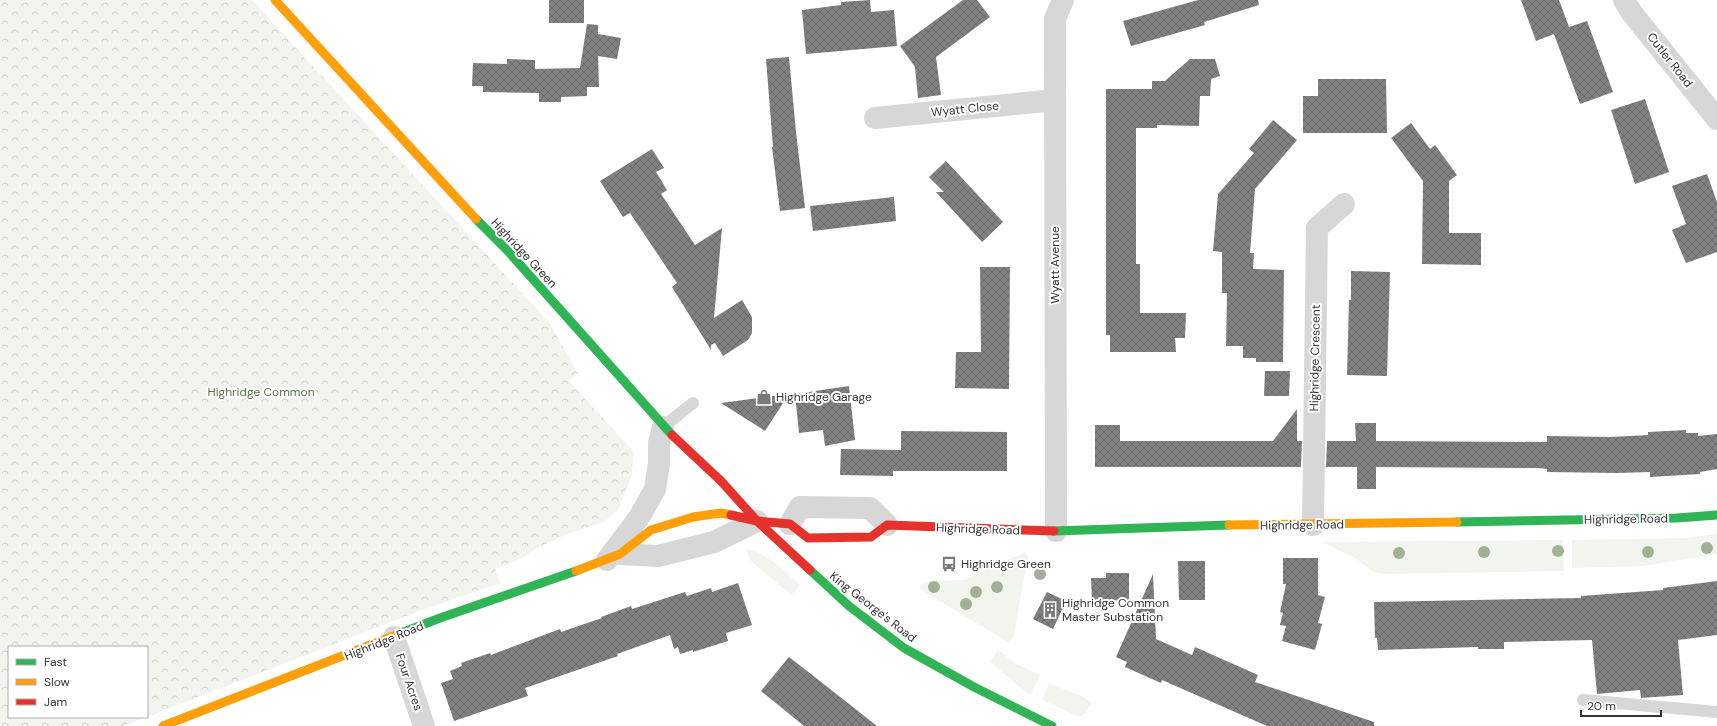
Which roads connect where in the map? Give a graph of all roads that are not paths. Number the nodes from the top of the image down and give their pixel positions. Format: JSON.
{"nodes":[{"id":1,"x":275,"y":0,"type":"edge"},
{"id":2,"x":1063,"y":0,"type":"edge"},
{"id":3,"x":1624,"y":0,"type":"edge"},
{"id":4,"x":1055,"y":100,"type":"junction"},
{"id":5,"x":875,"y":118,"type":"dead end"},
{"id":6,"x":1717,"y":119,"type":"edge"},
{"id":7,"x":1344,"y":204,"type":"dead end"},
{"id":8,"x":693,"y":403,"type":"dead end"},
{"id":9,"x":663,"y":427,"type":"junction"},
{"id":10,"x":1717,"y":515,"type":"edge"},
{"id":11,"x":756,"y":520,"type":"junction"},
{"id":12,"x":790,"y":524,"type":"junction"},
{"id":13,"x":1313,"y":524,"type":"junction"},
{"id":14,"x":887,"y":525,"type":"junction"},
{"id":15,"x":1056,"y":531,"type":"junction"},
{"id":16,"x":614,"y":557,"type":"junction"},
{"id":17,"x":394,"y":637,"type":"junction"},
{"id":18,"x":1582,"y":700,"type":"dead end"},
{"id":19,"x":1717,"y":712,"type":"edge"},
{"id":20,"x":163,"y":726,"type":"edge"},
{"id":21,"x":424,"y":726,"type":"edge"},
{"id":22,"x":1052,"y":726,"type":"edge"}],
"edges":[{"from":1,"to":9,"type":"main road","name":"Highridge Green"},
{"from":2,"to":4,"type":"street","name":"Wyatt Avenue"},
{"from":3,"to":6,"type":"street","name":"Cutler Road"},
{"from":4,"to":5,"type":"street","name":"Wyatt Close"},
{"from":4,"to":15,"type":"street","name":"Wyatt Avenue"},
{"from":7,"to":13,"type":"street","name":"Highridge Crescent"},
{"from":8,"to":9,"type":"lane"},
{"from":9,"to":11,"type":"main road","name":"Highridge Green"},
{"from":9,"to":16,"type":"street"},
{"from":10,"to":13,"type":"main road","name":"Highridge Road"},
{"from":11,"to":12,"type":"main road","name":"Highridge Road"},
{"from":11,"to":16,"type":"street","name":"Highridge Road"},
{"from":11,"to":16,"type":"main road","name":"Highridge Road"},
{"from":11,"to":22,"type":"main road","name":"King George's Road"},
{"from":12,"to":14,"type":"main road"},
{"from":12,"to":14,"type":"street"},
{"from":13,"to":15,"type":"main road","name":"Highridge Road"},
{"from":14,"to":15,"type":"main road","name":"Highridge Road"},
{"from":16,"to":17,"type":"main road","name":"Highridge Road"},
{"from":17,"to":20,"type":"main road","name":"Highridge Road"},
{"from":17,"to":21,"type":"street","name":"Four Acres"},
{"from":18,"to":19,"type":"lane"}]}
